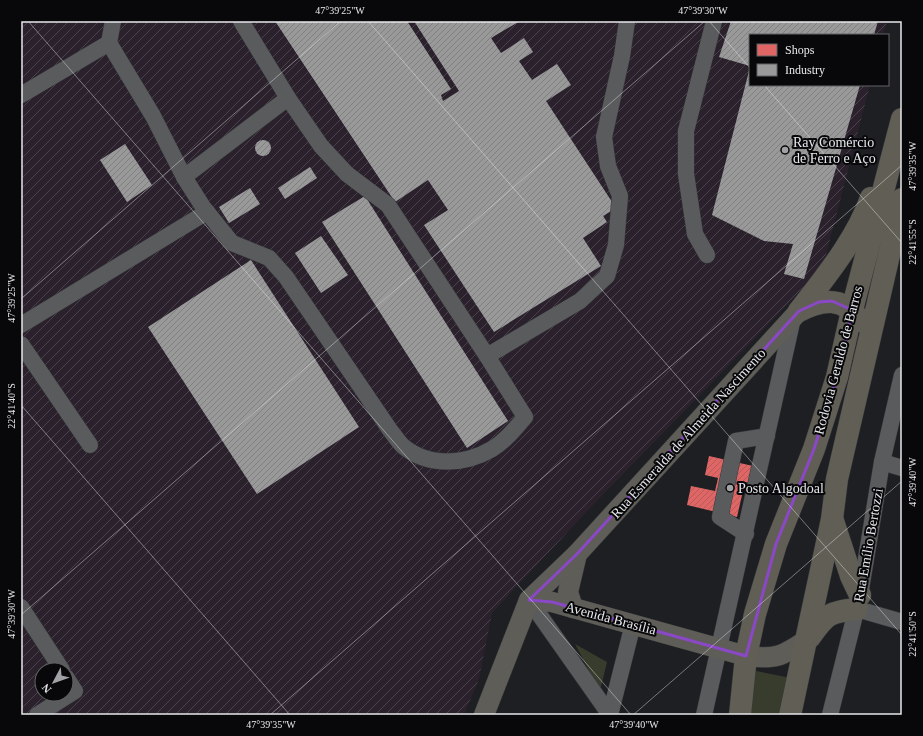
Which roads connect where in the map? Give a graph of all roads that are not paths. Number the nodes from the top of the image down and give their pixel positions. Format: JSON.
{"nodes":[{"id":1,"x":113,"y":21,"type":"edge"},
{"id":2,"x":241,"y":21,"type":"edge"},
{"id":3,"x":627,"y":21,"type":"edge"},
{"id":4,"x":714,"y":21,"type":"edge"},
{"id":5,"x":109,"y":43,"type":"junction"},
{"id":6,"x":27,"y":91,"type":"edge"},
{"id":7,"x":288,"y":98,"type":"junction"},
{"id":8,"x":902,"y":107,"type":"edge"},
{"id":9,"x":21,"y":108,"type":"edge"},
{"id":10,"x":902,"y":119,"type":"edge"},
{"id":11,"x":184,"y":177,"type":"junction"},
{"id":12,"x":902,"y":199,"type":"edge"},
{"id":13,"x":207,"y":212,"type":"junction"},
{"id":14,"x":707,"y":255,"type":"dead end"},
{"id":15,"x":852,"y":310,"type":"junction"},
{"id":16,"x":796,"y":314,"type":"junction"},
{"id":17,"x":21,"y":325,"type":"edge"},
{"id":18,"x":21,"y":344,"type":"edge"},
{"id":19,"x":487,"y":356,"type":"junction"},
{"id":20,"x":902,"y":374,"type":"edge"},
{"id":21,"x":767,"y":436,"type":"junction"},
{"id":22,"x":90,"y":445,"type":"dead end"},
{"id":23,"x":882,"y":462,"type":"junction"},
{"id":24,"x":902,"y":468,"type":"edge"},
{"id":25,"x":838,"y":479,"type":"junction"},
{"id":26,"x":832,"y":520,"type":"junction"},
{"id":27,"x":746,"y":534,"type":"junction"},
{"id":28,"x":577,"y":554,"type":"junction"},
{"id":29,"x":529,"y":600,"type":"junction"},
{"id":30,"x":859,"y":602,"type":"junction"},
{"id":31,"x":21,"y":607,"type":"edge"},
{"id":32,"x":573,"y":608,"type":"junction"},
{"id":33,"x":902,"y":622,"type":"edge"},
{"id":34,"x":633,"y":624,"type":"junction"},
{"id":35,"x":808,"y":639,"type":"junction"},
{"id":36,"x":720,"y":648,"type":"junction"},
{"id":37,"x":746,"y":656,"type":"junction"},
{"id":38,"x":57,"y":662,"type":"edge"},
{"id":39,"x":58,"y":702,"type":"edge"},
{"id":40,"x":37,"y":715,"type":"edge"},
{"id":41,"x":484,"y":715,"type":"edge"},
{"id":42,"x":610,"y":715,"type":"edge"},
{"id":43,"x":704,"y":715,"type":"edge"},
{"id":44,"x":740,"y":715,"type":"edge"},
{"id":45,"x":790,"y":715,"type":"edge"},
{"id":46,"x":830,"y":715,"type":"edge"}],
"edges":[{"from":1,"to":5,"type":"street"},
{"from":2,"to":7,"type":"street"},
{"from":3,"to":19,"type":"street"},
{"from":4,"to":14,"type":"street"},
{"from":5,"to":6,"type":"street"},
{"from":5,"to":11,"type":"street"},
{"from":6,"to":9,"type":"street"},
{"from":7,"to":11,"type":"street"},
{"from":7,"to":19,"type":"street"},
{"from":8,"to":16,"type":"highway"},
{"from":10,"to":15,"type":"highway","name":"Rodovia Geraldo de Barros"},
{"from":11,"to":13,"type":"street"},
{"from":12,"to":25,"type":"highway","name":"Rodovia Geraldo de Barros"},
{"from":13,"to":17,"type":"street"},
{"from":13,"to":19,"type":"street"},
{"from":15,"to":16,"type":"highway"},
{"from":15,"to":25,"type":"highway"},
{"from":15,"to":37,"type":"highway","name":"Rodovia Geraldo de Barros"},
{"from":16,"to":21,"type":"street"},
{"from":16,"to":28,"type":"main road","name":"Rua Esmeralda de Almeida Nascimento"},
{"from":18,"to":22,"type":"street"},
{"from":20,"to":23,"type":"street","name":"Rua Emílio Bertozzi"},
{"from":21,"to":27,"type":"street"},
{"from":21,"to":27,"type":"street"},
{"from":23,"to":24,"type":"street"},
{"from":23,"to":30,"type":"street","name":"Rua Emílio Bertozzi"},
{"from":25,"to":26,"type":"highway","name":"Rodovia Geraldo de Barros"},
{"from":26,"to":30,"type":"highway"},
{"from":26,"to":35,"type":"highway","name":"Rodovia Geraldo de Barros"},
{"from":27,"to":36,"type":"street"},
{"from":28,"to":29,"type":"main road","name":"Rua Esmeralda de Almeida Nascimento"},
{"from":28,"to":32,"type":"main road","name":"Rua Esmeralda de Almeida Nascimento"},
{"from":29,"to":32,"type":"main road","name":"Avenida Brasília"},
{"from":29,"to":41,"type":"main road"},
{"from":29,"to":42,"type":"street"},
{"from":30,"to":33,"type":"street"},
{"from":30,"to":35,"type":"highway"},
{"from":30,"to":46,"type":"street","name":"Rua Emílio Bertozzi"},
{"from":31,"to":38,"type":"street"},
{"from":32,"to":34,"type":"main road","name":"Avenida Brasília"},
{"from":34,"to":36,"type":"main road","name":"Avenida Brasília"},
{"from":34,"to":42,"type":"street"},
{"from":35,"to":37,"type":"main road","name":"Avenida Brasília"},
{"from":35,"to":45,"type":"highway","name":"Rodovia Geraldo de Barros"},
{"from":36,"to":37,"type":"main road","name":"Avenida Brasília"},
{"from":36,"to":43,"type":"street"},
{"from":37,"to":44,"type":"highway","name":"Rodovia Geraldo de Barros"},
{"from":39,"to":40,"type":"street"}]}
